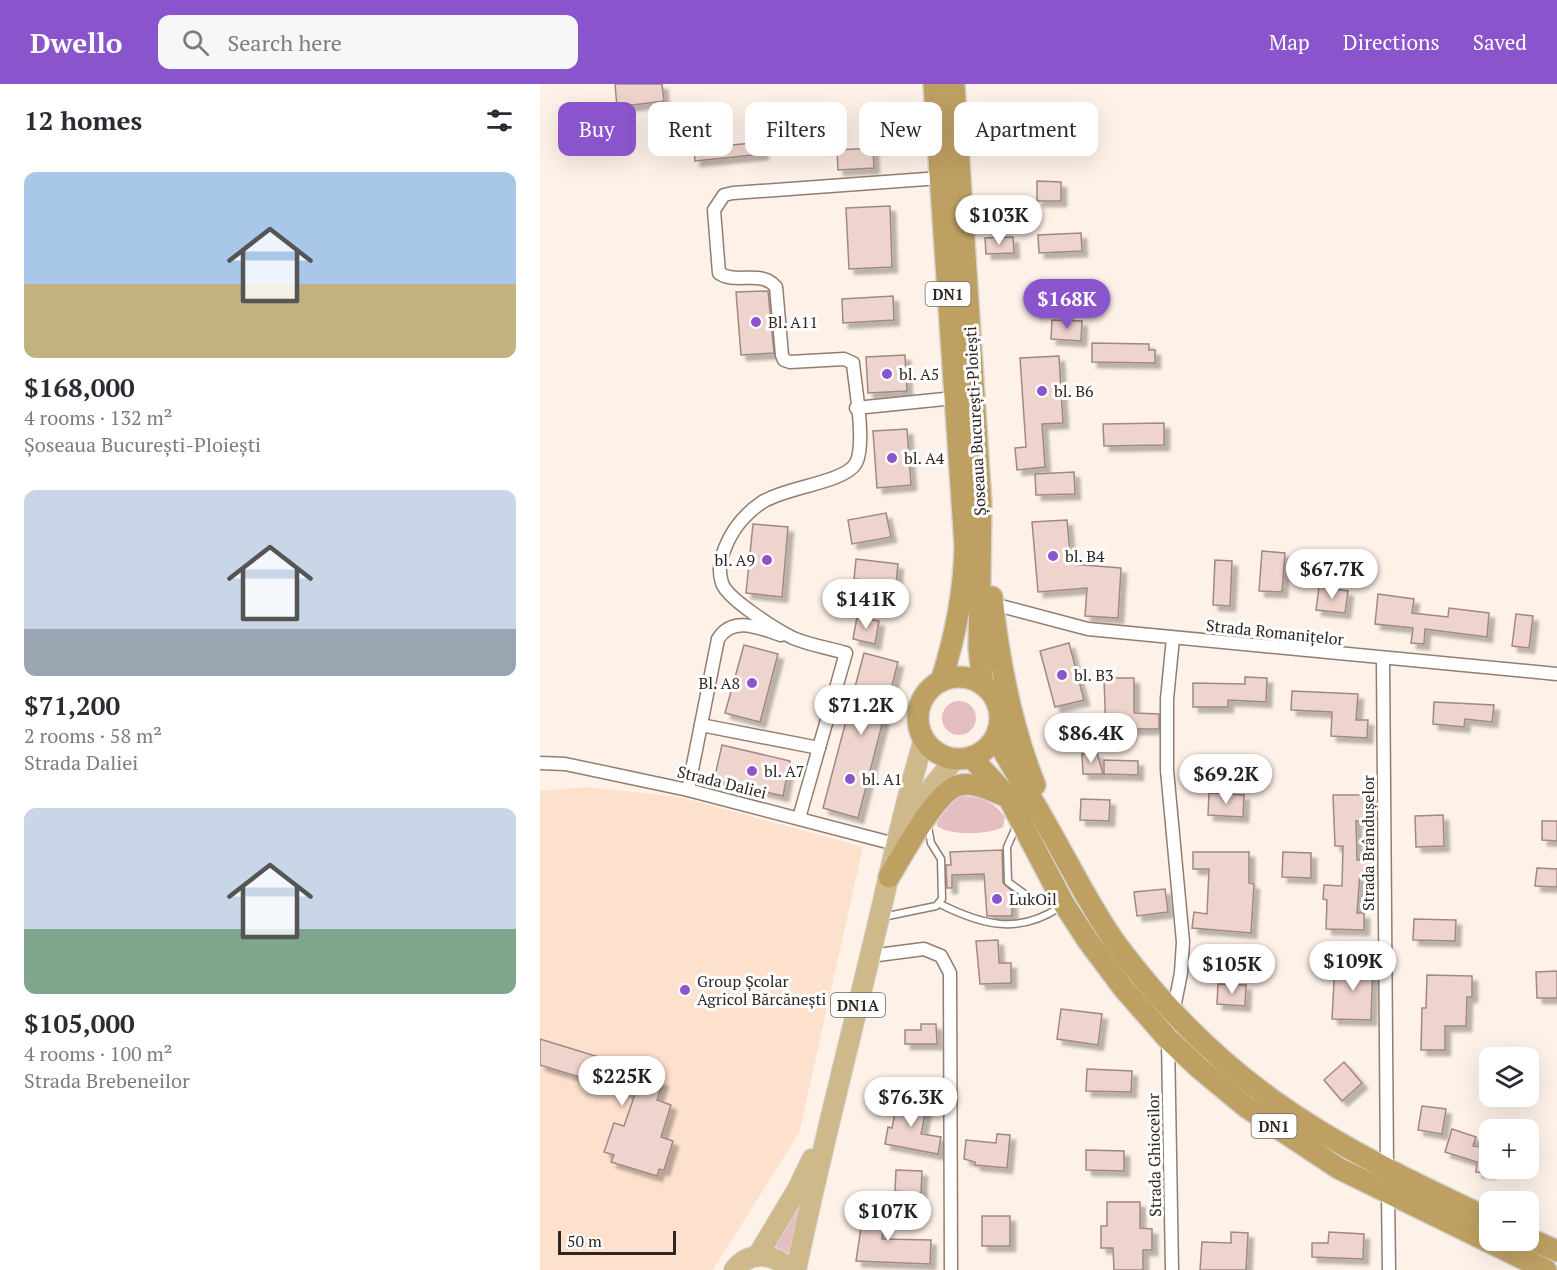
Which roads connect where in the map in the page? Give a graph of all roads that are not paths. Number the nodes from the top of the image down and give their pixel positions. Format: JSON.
{"nodes":[{"id":1,"x":934,"y":84,"type":"edge"},
{"id":2,"x":954,"y":84,"type":"edge"},
{"id":3,"x":940,"y":178,"type":"junction"},
{"id":4,"x":954,"y":398,"type":"junction"},
{"id":5,"x":856,"y":408,"type":"junction"},
{"id":6,"x":981,"y":504,"type":"junction"},
{"id":7,"x":993,"y":604,"type":"junction"},
{"id":8,"x":794,"y":638,"type":"junction"},
{"id":9,"x":1173,"y":638,"type":"junction"},
{"id":10,"x":1383,"y":660,"type":"junction"},
{"id":11,"x":1557,"y":674,"type":"edge"},
{"id":12,"x":941,"y":681,"type":"junction"},
{"id":13,"x":983,"y":685,"type":"junction"},
{"id":14,"x":701,"y":725,"type":"junction"},
{"id":15,"x":996,"y":736,"type":"junction"},
{"id":16,"x":924,"y":740,"type":"junction"},
{"id":17,"x":819,"y":748,"type":"junction"},
{"id":18,"x":963,"y":758,"type":"junction"},
{"id":19,"x":540,"y":763,"type":"edge"},
{"id":20,"x":688,"y":790,"type":"junction"},
{"id":21,"x":1013,"y":806,"type":"junction"},
{"id":22,"x":799,"y":819,"type":"junction"},
{"id":23,"x":927,"y":819,"type":"junction"},
{"id":24,"x":895,"y":844,"type":"junction"},
{"id":25,"x":1061,"y":851,"type":"junction"},
{"id":26,"x":889,"y":877,"type":"junction"},
{"id":27,"x":940,"y":904,"type":"junction"},
{"id":28,"x":1064,"y":904,"type":"junction"},
{"id":29,"x":879,"y":917,"type":"junction"},
{"id":30,"x":870,"y":956,"type":"junction"},
{"id":31,"x":1173,"y":1013,"type":"junction"},
{"id":32,"x":1168,"y":1039,"type":"junction"},
{"id":33,"x":825,"y":1132,"type":"junction"},
{"id":34,"x":1387,"y":1170,"type":"junction"},
{"id":35,"x":1388,"y":1194,"type":"junction"},
{"id":36,"x":1479,"y":1214,"type":"edge"},
{"id":37,"x":1539,"y":1243,"type":"edge"},
{"id":38,"x":1557,"y":1251,"type":"edge"},
{"id":39,"x":758,"y":1255,"type":"junction"},
{"id":40,"x":734,"y":1270,"type":"edge"},
{"id":41,"x":790,"y":1270,"type":"edge"},
{"id":42,"x":796,"y":1270,"type":"edge"},
{"id":43,"x":951,"y":1270,"type":"edge"},
{"id":44,"x":1172,"y":1270,"type":"edge"},
{"id":45,"x":1389,"y":1270,"type":"edge"},
{"id":46,"x":1546,"y":1270,"type":"edge"}],
"edges":[{"from":1,"to":3,"type":"highway","name":"Șoseaua București-Ploiești","number":"DN1"},
{"from":2,"to":6,"type":"highway","name":"Șoseaua București-Ploiești","number":"DN1"},
{"from":3,"to":4,"type":"highway","name":"Șoseaua București-Ploiești","number":"DN1"},
{"from":3,"to":5,"type":"street"},
{"from":4,"to":5,"type":"street"},
{"from":4,"to":12,"type":"highway","name":"Șoseaua București-Ploiești","number":"DN1"},
{"from":5,"to":8,"type":"street"},
{"from":6,"to":7,"type":"highway","number":"DN1"},
{"from":6,"to":13,"type":"highway","name":"Șoseaua București-Ploiești","number":"DN1"},
{"from":7,"to":9,"type":"street","name":"Strada Romanițelor"},
{"from":7,"to":25,"type":"highway","number":"DN1"},
{"from":8,"to":14,"type":"street"},
{"from":8,"to":17,"type":"street"},
{"from":9,"to":10,"type":"street","name":"Strada Romanițelor"},
{"from":9,"to":31,"type":"street"},
{"from":10,"to":11,"type":"street","name":"Strada Romanițelor"},
{"from":10,"to":34,"type":"street","name":"Strada Brândușelor"},
{"from":12,"to":13,"type":"highway"},
{"from":12,"to":16,"type":"highway","number":"DN1"},
{"from":13,"to":15,"type":"highway","number":"DN1"},
{"from":14,"to":17,"type":"street"},
{"from":14,"to":20,"type":"street"},
{"from":15,"to":18,"type":"highway"},
{"from":15,"to":25,"type":"highway","number":"DN1"},
{"from":16,"to":18,"type":"highway","number":"DN1"},
{"from":16,"to":24,"type":"main road","number":"DN1A"},
{"from":17,"to":22,"type":"street"},
{"from":18,"to":21,"type":"highway","number":"DN1"},
{"from":18,"to":26,"type":"main road","number":"DN1A"},
{"from":19,"to":20,"type":"street","name":"Strada Daliei"},
{"from":20,"to":22,"type":"street","name":"Strada Daliei"},
{"from":21,"to":23,"type":"highway","number":"DN1A"},
{"from":21,"to":28,"type":"highway","number":"DN1"},
{"from":21,"to":28,"type":"lane"},
{"from":22,"to":24,"type":"street","name":"Strada Daliei"},
{"from":23,"to":26,"type":"highway","number":"DN1A"},
{"from":23,"to":27,"type":"lane"},
{"from":24,"to":26,"type":"main road","number":"DN1A"},
{"from":25,"to":31,"type":"highway","number":"DN1"},
{"from":26,"to":29,"type":"main road","number":"DN1A"},
{"from":27,"to":28,"type":"lane"},
{"from":27,"to":29,"type":"lane"},
{"from":28,"to":32,"type":"highway","number":"DN1"},
{"from":29,"to":30,"type":"main road","number":"DN1A"},
{"from":30,"to":33,"type":"main road","number":"DN1A"},
{"from":30,"to":43,"type":"street"},
{"from":31,"to":34,"type":"highway","number":"DN1"},
{"from":32,"to":35,"type":"highway","number":"DN1"},
{"from":32,"to":44,"type":"street","name":"Strada Ghioceilor"},
{"from":33,"to":39,"type":"main road","number":"DN1A"},
{"from":33,"to":42,"type":"main road","number":"DN1A"},
{"from":34,"to":36,"type":"highway","number":"DN1"},
{"from":35,"to":45,"type":"street"},
{"from":35,"to":46,"type":"highway","number":"DN1"},
{"from":37,"to":38,"type":"highway"},
{"from":39,"to":40,"type":"main road","number":"DN1A"},
{"from":39,"to":41,"type":"main road"}]}
